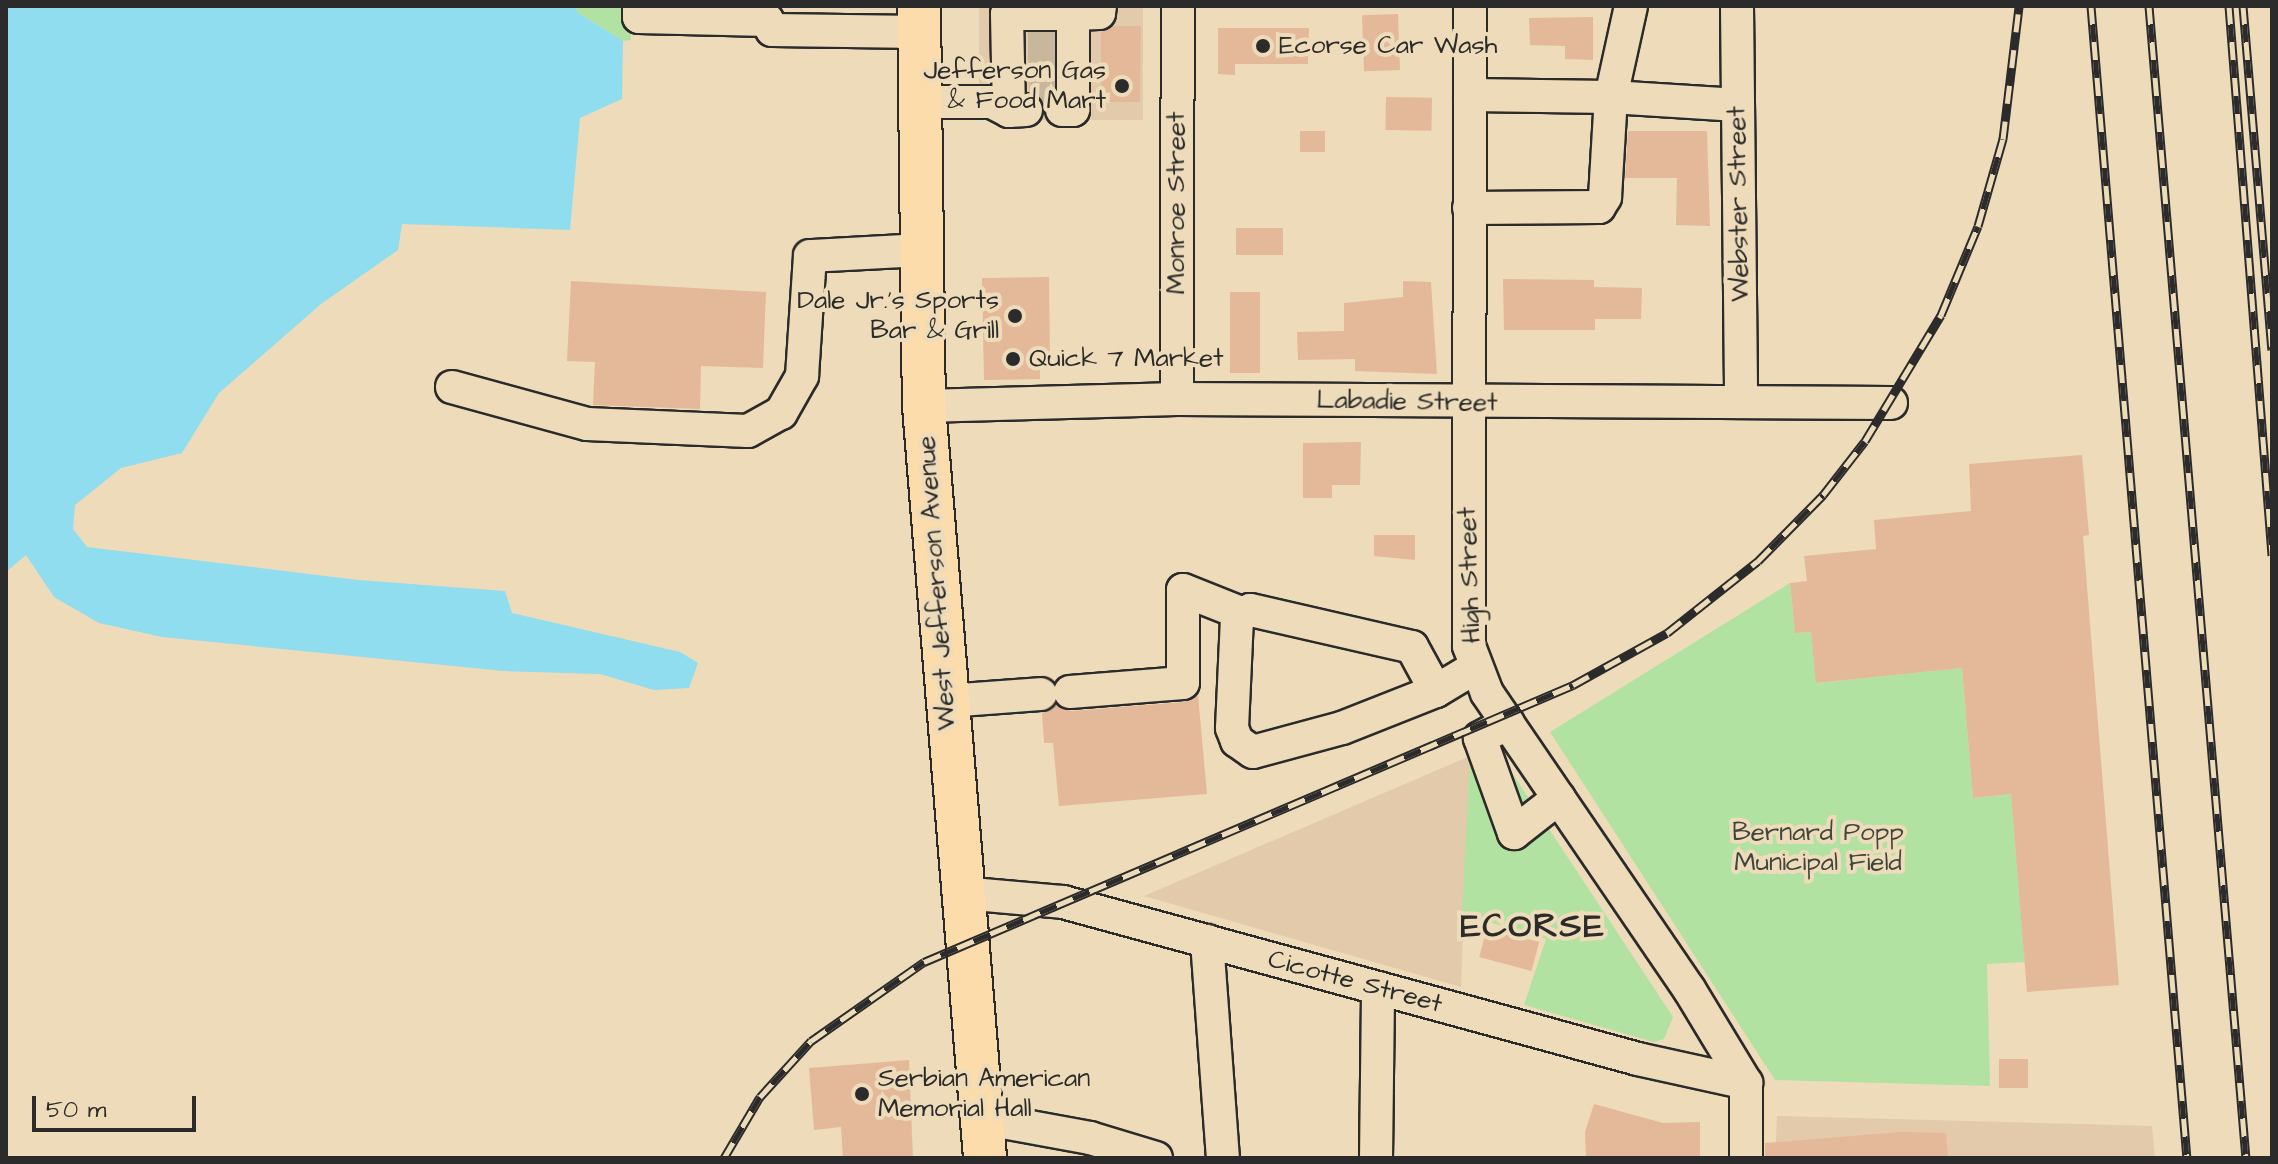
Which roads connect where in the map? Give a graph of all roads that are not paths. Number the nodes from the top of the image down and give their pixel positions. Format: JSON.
{"nodes":[{"id":1,"x":639,"y":6,"type":"edge"},
{"id":2,"x":1178,"y":6,"type":"edge"},
{"id":3,"x":1470,"y":6,"type":"edge"},
{"id":4,"x":1631,"y":6,"type":"edge"},
{"id":5,"x":1737,"y":6,"type":"edge"},
{"id":6,"x":767,"y":13,"type":"edge"},
{"id":7,"x":920,"y":19,"type":"edge"},
{"id":8,"x":1070,"y":53,"type":"edge"},
{"id":9,"x":1017,"y":58,"type":"edge"},
{"id":10,"x":1470,"y":95,"type":"junction"},
{"id":11,"x":1611,"y":97,"type":"junction"},
{"id":12,"x":919,"y":102,"type":"junction"},
{"id":13,"x":1738,"y":105,"type":"junction"},
{"id":14,"x":1469,"y":208,"type":"junction"},
{"id":15,"x":920,"y":250,"type":"junction"},
{"id":16,"x":452,"y":387,"type":"dead end"},
{"id":17,"x":1177,"y":399,"type":"junction"},
{"id":18,"x":1741,"y":402,"type":"junction"},
{"id":19,"x":1467,"y":403,"type":"junction"},
{"id":20,"x":1891,"y":403,"type":"dead end"},
{"id":21,"x":924,"y":406,"type":"junction"},
{"id":22,"x":1241,"y":613,"type":"junction"},
{"id":23,"x":1476,"y":667,"type":"junction"},
{"id":24,"x":1436,"y":691,"type":"junction"},
{"id":25,"x":946,"y":701,"type":"junction"},
{"id":26,"x":1508,"y":723,"type":"junction"},
{"id":27,"x":1559,"y":798,"type":"junction"},
{"id":28,"x":962,"y":893,"type":"junction"},
{"id":29,"x":1207,"y":941,"type":"junction"},
{"id":30,"x":1378,"y":988,"type":"junction"},
{"id":31,"x":1746,"y":1083,"type":"junction"},
{"id":32,"x":983,"y":1138,"type":"edge"},
{"id":33,"x":1156,"y":1158,"type":"edge"},
{"id":34,"x":1223,"y":1158,"type":"edge"},
{"id":35,"x":1376,"y":1158,"type":"edge"},
{"id":36,"x":1746,"y":1158,"type":"edge"}],
"edges":[{"from":1,"to":6,"type":"street"},
{"from":2,"to":17,"type":"street","name":"Monroe Street"},
{"from":3,"to":10,"type":"street","name":"High Street"},
{"from":4,"to":11,"type":"street"},
{"from":5,"to":13,"type":"street","name":"Webster Street"},
{"from":6,"to":7,"type":"street"},
{"from":7,"to":12,"type":"main road","name":"West Jefferson Avenue"},
{"from":8,"to":9,"type":"street"},
{"from":9,"to":12,"type":"street"},
{"from":10,"to":11,"type":"street"},
{"from":10,"to":14,"type":"street","name":"High Street"},
{"from":11,"to":13,"type":"street"},
{"from":11,"to":14,"type":"street"},
{"from":12,"to":15,"type":"main road","name":"West Jefferson Avenue"},
{"from":13,"to":18,"type":"street","name":"Webster Street"},
{"from":14,"to":19,"type":"street","name":"High Street"},
{"from":15,"to":16,"type":"street"},
{"from":15,"to":21,"type":"main road","name":"West Jefferson Avenue"},
{"from":17,"to":19,"type":"street","name":"Labadie Street"},
{"from":17,"to":21,"type":"street","name":"Labadie Street"},
{"from":18,"to":19,"type":"street","name":"Labadie Street"},
{"from":18,"to":20,"type":"street","name":"Labadie Street"},
{"from":19,"to":23,"type":"street","name":"High Street"},
{"from":21,"to":25,"type":"main road","name":"West Jefferson Avenue"},
{"from":22,"to":24,"type":"street"},
{"from":22,"to":24,"type":"street"},
{"from":22,"to":25,"type":"street"},
{"from":23,"to":24,"type":"street"},
{"from":23,"to":26,"type":"street","name":"High Street"},
{"from":25,"to":28,"type":"main road","name":"West Jefferson Avenue"},
{"from":26,"to":27,"type":"street","name":"High Street"},
{"from":26,"to":27,"type":"street"},
{"from":27,"to":31,"type":"street","name":"High Street"},
{"from":28,"to":29,"type":"street","name":"Cicotte Street"},
{"from":28,"to":32,"type":"main road","name":"West Jefferson Avenue"},
{"from":29,"to":30,"type":"street","name":"Cicotte Street"},
{"from":29,"to":34,"type":"street"},
{"from":30,"to":31,"type":"street","name":"Cicotte Street"},
{"from":30,"to":35,"type":"street"},
{"from":31,"to":36,"type":"street"},
{"from":32,"to":33,"type":"street"}]}
